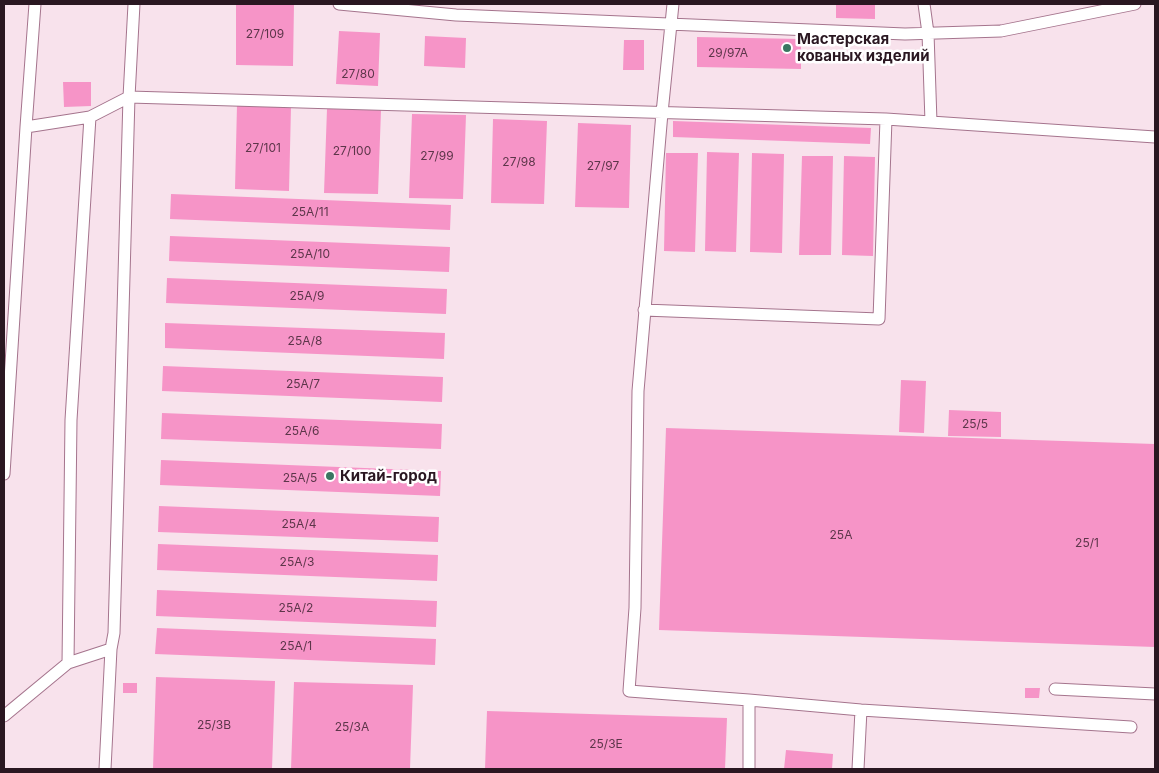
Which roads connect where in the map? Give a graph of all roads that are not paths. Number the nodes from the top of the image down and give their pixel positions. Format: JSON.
{"nodes":[{"id":1,"x":35,"y":4,"type":"edge"},
{"id":2,"x":134,"y":4,"type":"edge"},
{"id":3,"x":340,"y":4,"type":"edge"},
{"id":4,"x":673,"y":4,"type":"edge"},
{"id":5,"x":924,"y":4,"type":"edge"},
{"id":6,"x":1135,"y":4,"type":"edge"},
{"id":7,"x":457,"y":9,"type":"edge"},
{"id":8,"x":671,"y":23,"type":"junction"},
{"id":9,"x":928,"y":32,"type":"junction"},
{"id":10,"x":129,"y":97,"type":"junction"},
{"id":11,"x":662,"y":113,"type":"junction"},
{"id":12,"x":90,"y":117,"type":"junction"},
{"id":13,"x":886,"y":119,"type":"junction"},
{"id":14,"x":931,"y":122,"type":"junction"},
{"id":15,"x":26,"y":127,"type":"junction"},
{"id":16,"x":1155,"y":136,"type":"edge"},
{"id":17,"x":644,"y":310,"type":"junction"},
{"id":18,"x":4,"y":474,"type":"edge"},
{"id":19,"x":112,"y":649,"type":"junction"},
{"id":20,"x":68,"y":663,"type":"junction"},
{"id":21,"x":1055,"y":690,"type":"dead end"},
{"id":22,"x":1155,"y":694,"type":"edge"},
{"id":23,"x":748,"y":700,"type":"junction"},
{"id":24,"x":862,"y":710,"type":"junction"},
{"id":25,"x":4,"y":716,"type":"edge"},
{"id":26,"x":1130,"y":727,"type":"dead end"},
{"id":27,"x":105,"y":769,"type":"edge"},
{"id":28,"x":749,"y":769,"type":"edge"},
{"id":29,"x":858,"y":769,"type":"edge"}],
"edges":[{"from":1,"to":15,"type":"lane"},
{"from":2,"to":10,"type":"lane"},
{"from":3,"to":7,"type":"lane"},
{"from":4,"to":8,"type":"lane"},
{"from":5,"to":9,"type":"lane"},
{"from":6,"to":9,"type":"lane"},
{"from":7,"to":8,"type":"lane"},
{"from":8,"to":9,"type":"lane"},
{"from":8,"to":11,"type":"lane"},
{"from":9,"to":14,"type":"lane"},
{"from":10,"to":11,"type":"lane"},
{"from":10,"to":12,"type":"lane"},
{"from":10,"to":19,"type":"lane"},
{"from":11,"to":13,"type":"lane"},
{"from":11,"to":17,"type":"lane"},
{"from":12,"to":15,"type":"lane"},
{"from":12,"to":20,"type":"lane"},
{"from":13,"to":14,"type":"lane"},
{"from":13,"to":17,"type":"lane"},
{"from":14,"to":16,"type":"lane"},
{"from":15,"to":18,"type":"lane"},
{"from":17,"to":23,"type":"lane"},
{"from":19,"to":20,"type":"lane"},
{"from":19,"to":27,"type":"lane"},
{"from":20,"to":25,"type":"lane"},
{"from":21,"to":22,"type":"lane"},
{"from":23,"to":24,"type":"lane"},
{"from":23,"to":28,"type":"lane"},
{"from":24,"to":26,"type":"lane"},
{"from":24,"to":29,"type":"lane"}]}
